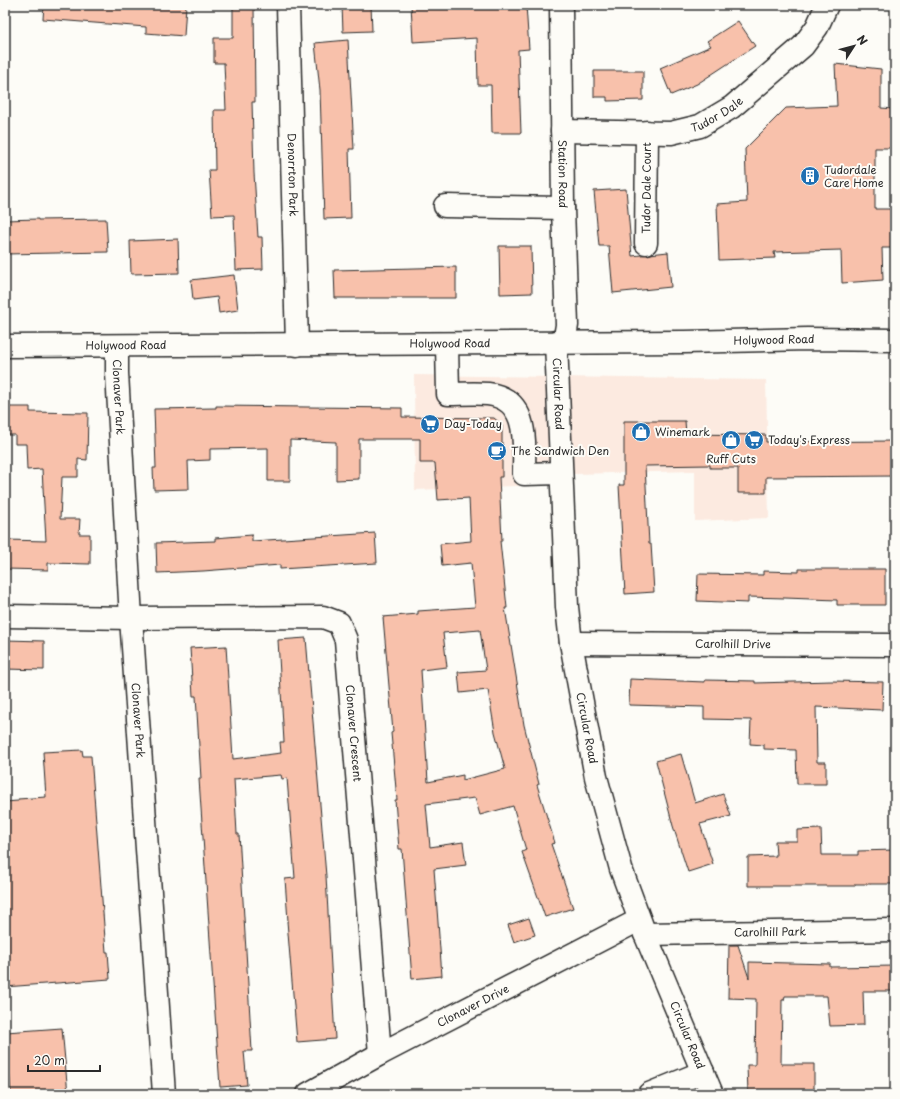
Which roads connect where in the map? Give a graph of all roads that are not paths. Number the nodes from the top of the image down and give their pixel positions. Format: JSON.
{"nodes":[{"id":1,"x":288,"y":5,"type":"edge"},
{"id":2,"x":561,"y":5,"type":"edge"},
{"id":3,"x":827,"y":5,"type":"edge"},
{"id":4,"x":562,"y":131,"type":"junction"},
{"id":5,"x":646,"y":132,"type":"junction"},
{"id":6,"x":445,"y":206,"type":"dead end"},
{"id":7,"x":563,"y":208,"type":"junction"},
{"id":8,"x":646,"y":243,"type":"dead end"},
{"id":9,"x":895,"y":340,"type":"edge"},
{"id":10,"x":560,"y":342,"type":"junction"},
{"id":11,"x":447,"y":344,"type":"junction"},
{"id":12,"x":5,"y":346,"type":"edge"},
{"id":13,"x":297,"y":346,"type":"junction"},
{"id":14,"x":117,"y":347,"type":"junction"},
{"id":15,"x":561,"y":473,"type":"junction"},
{"id":16,"x":5,"y":616,"type":"edge"},
{"id":17,"x":131,"y":618,"type":"junction"},
{"id":18,"x":571,"y":643,"type":"junction"},
{"id":19,"x":895,"y":645,"type":"edge"},
{"id":20,"x":642,"y":927,"type":"junction"},
{"id":21,"x":895,"y":930,"type":"edge"},
{"id":22,"x":380,"y":1054,"type":"junction"},
{"id":23,"x":703,"y":1072,"type":"junction"},
{"id":24,"x":164,"y":1094,"type":"edge"},
{"id":25,"x":308,"y":1094,"type":"edge"},
{"id":26,"x":649,"y":1094,"type":"edge"},
{"id":27,"x":712,"y":1094,"type":"edge"}],
"edges":[{"from":1,"to":13,"type":"street","name":"Denorrton Park"},
{"from":2,"to":4,"type":"street","name":"Station Road"},
{"from":3,"to":5,"type":"street","name":"Tudor Dale"},
{"from":4,"to":5,"type":"street","name":"Tudor Dale"},
{"from":4,"to":7,"type":"street","name":"Station Road"},
{"from":5,"to":8,"type":"street","name":"Tudor Dale Court"},
{"from":6,"to":7,"type":"street"},
{"from":7,"to":10,"type":"street","name":"Station Road"},
{"from":9,"to":10,"type":"street","name":"Holywood Road"},
{"from":10,"to":11,"type":"street","name":"Holywood Road"},
{"from":10,"to":15,"type":"street","name":"Circular Road"},
{"from":11,"to":13,"type":"street","name":"Holywood Road"},
{"from":11,"to":15,"type":"street"},
{"from":12,"to":14,"type":"street","name":"Holywood Road"},
{"from":13,"to":14,"type":"street","name":"Holywood Road"},
{"from":14,"to":17,"type":"street","name":"Clonaver Park"},
{"from":15,"to":18,"type":"street","name":"Circular Road"},
{"from":16,"to":17,"type":"street","name":"Clonaver Crescent"},
{"from":17,"to":22,"type":"street","name":"Clonaver Crescent"},
{"from":17,"to":24,"type":"street","name":"Clonaver Park"},
{"from":18,"to":19,"type":"street","name":"Carolhill Drive"},
{"from":18,"to":20,"type":"street","name":"Circular Road"},
{"from":20,"to":21,"type":"street","name":"Carolhill Park"},
{"from":20,"to":22,"type":"street","name":"Clonaver Drive"},
{"from":20,"to":23,"type":"street","name":"Circular Road"},
{"from":22,"to":25,"type":"street","name":"Clonaver Drive"},
{"from":23,"to":26,"type":"street"},
{"from":23,"to":27,"type":"street","name":"Circular Road"}]}
